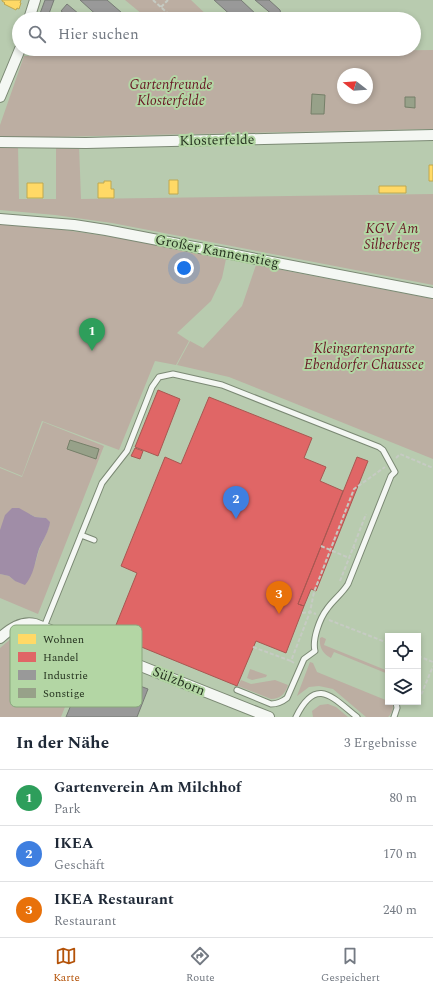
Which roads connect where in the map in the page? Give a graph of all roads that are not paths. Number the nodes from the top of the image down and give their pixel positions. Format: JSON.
{"nodes":[{"id":1,"x":35,"y":0,"type":"edge"},
{"id":2,"x":31,"y":12,"type":"edge"},
{"id":3,"x":17,"y":56,"type":"edge"},
{"id":4,"x":0,"y":97,"type":"edge"},
{"id":5,"x":433,"y":135,"type":"edge"},
{"id":6,"x":0,"y":142,"type":"edge"},
{"id":7,"x":0,"y":219,"type":"edge"},
{"id":8,"x":433,"y":293,"type":"edge"},
{"id":9,"x":81,"y":535,"type":"junction"},
{"id":10,"x":94,"y":540,"type":"dead end"},
{"id":11,"x":20,"y":625,"type":"edge"},
{"id":12,"x":37,"y":625,"type":"edge"},
{"id":13,"x":45,"y":625,"type":"edge"},
{"id":14,"x":10,"y":630,"type":"edge"},
{"id":15,"x":0,"y":638,"type":"edge"},
{"id":16,"x":142,"y":666,"type":"edge"},
{"id":17,"x":237,"y":690,"type":"dead end"},
{"id":18,"x":396,"y":705,"type":"edge"},
{"id":19,"x":270,"y":717,"type":"edge"},
{"id":20,"x":296,"y":717,"type":"edge"},
{"id":21,"x":357,"y":717,"type":"edge"},
{"id":22,"x":394,"y":717,"type":"edge"}],
"edges":[{"from":1,"to":2,"type":"street"},
{"from":3,"to":4,"type":"street"},
{"from":5,"to":6,"type":"street","name":"Klosterfelde"},
{"from":7,"to":8,"type":"street","name":"Großer Kannenstieg"},
{"from":9,"to":10,"type":"lane"},
{"from":9,"to":13,"type":"lane"},
{"from":9,"to":17,"type":"lane"},
{"from":11,"to":12,"type":"street","name":"Sülzborn"},
{"from":14,"to":15,"type":"street","name":"Sülzborn"},
{"from":16,"to":19,"type":"street","name":"Sülzborn"},
{"from":18,"to":22,"type":"lane"},
{"from":20,"to":21,"type":"lane"}]}
